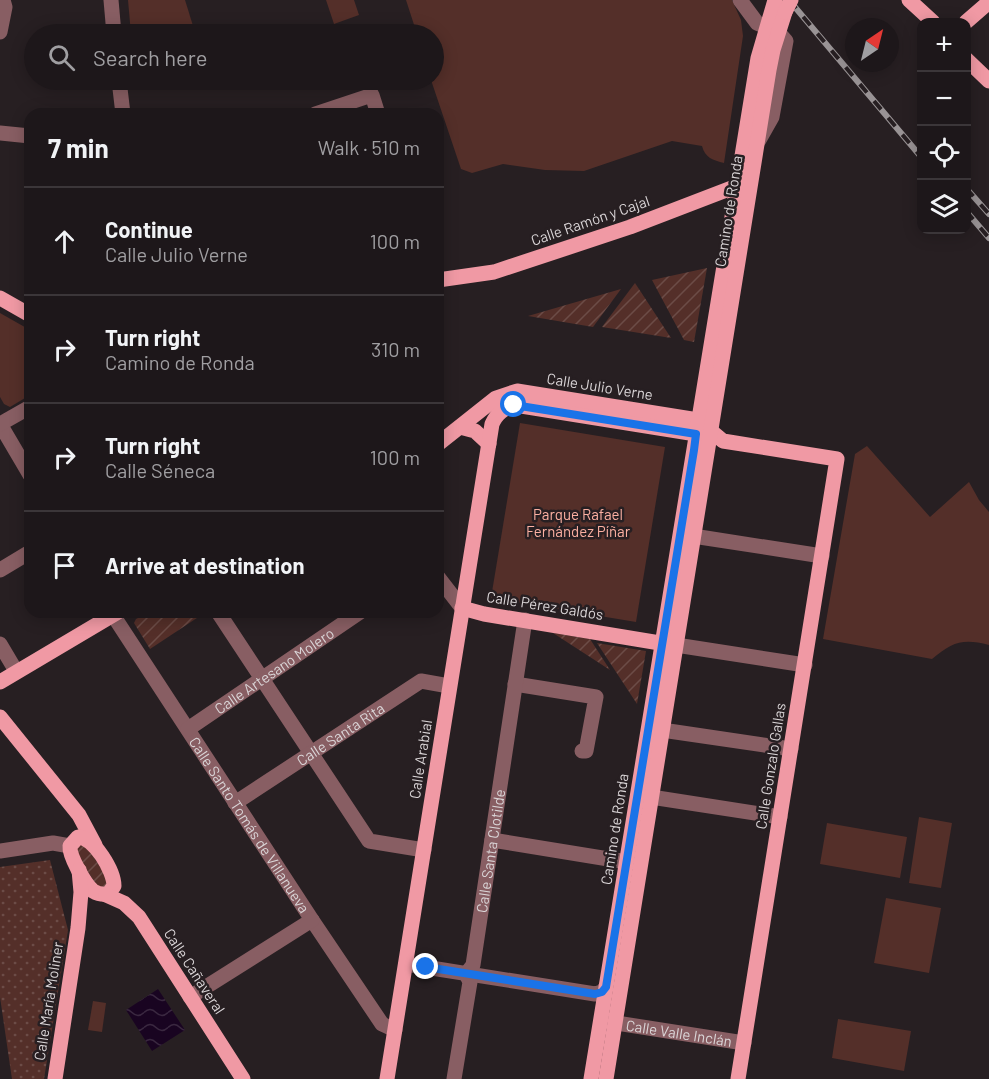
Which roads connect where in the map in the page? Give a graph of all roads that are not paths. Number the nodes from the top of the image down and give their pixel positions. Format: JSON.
{"nodes":[{"id":1,"x":3,"y":0,"type":"edge"},
{"id":2,"x":111,"y":0,"type":"edge"},
{"id":3,"x":740,"y":0,"type":"edge"},
{"id":4,"x":909,"y":0,"type":"edge"},
{"id":5,"x":989,"y":2,"type":"edge"},
{"id":6,"x":781,"y":4,"type":"edge"},
{"id":7,"x":929,"y":18,"type":"edge"},
{"id":8,"x":971,"y":18,"type":"edge"},
{"id":9,"x":113,"y":24,"type":"edge"},
{"id":10,"x":772,"y":30,"type":"junction"},
{"id":11,"x":0,"y":32,"type":"edge"},
{"id":12,"x":971,"y":63,"type":"edge"},
{"id":13,"x":989,"y":81,"type":"edge"},
{"id":14,"x":120,"y":90,"type":"edge"},
{"id":15,"x":122,"y":108,"type":"edge"},
{"id":16,"x":333,"y":108,"type":"edge"},
{"id":17,"x":376,"y":108,"type":"edge"},
{"id":18,"x":0,"y":132,"type":"edge"},
{"id":19,"x":24,"y":135,"type":"edge"},
{"id":20,"x":744,"y":183,"type":"junction"},
{"id":21,"x":444,"y":279,"type":"edge"},
{"id":22,"x":0,"y":298,"type":"edge"},
{"id":23,"x":24,"y":312,"type":"edge"},
{"id":24,"x":24,"y":410,"type":"edge"},
{"id":25,"x":0,"y":424,"type":"edge"},
{"id":26,"x":460,"y":427,"type":"junction"},
{"id":27,"x":701,"y":428,"type":"junction"},
{"id":28,"x":444,"y":439,"type":"edge"},
{"id":29,"x":489,"y":444,"type":"junction"},
{"id":30,"x":24,"y":465,"type":"edge"},
{"id":31,"x":693,"y":536,"type":"junction"},
{"id":32,"x":24,"y":556,"type":"edge"},
{"id":33,"x":822,"y":556,"type":"junction"},
{"id":34,"x":0,"y":570,"type":"edge"},
{"id":35,"x":444,"y":585,"type":"edge"},
{"id":36,"x":462,"y":608,"type":"junction"},
{"id":37,"x":106,"y":618,"type":"edge"},
{"id":38,"x":117,"y":618,"type":"edge"},
{"id":39,"x":222,"y":618,"type":"edge"},
{"id":40,"x":351,"y":618,"type":"edge"},
{"id":41,"x":525,"y":620,"type":"junction"},
{"id":42,"x":0,"y":644,"type":"edge"},
{"id":43,"x":669,"y":644,"type":"junction"},
{"id":44,"x":805,"y":665,"type":"junction"},
{"id":45,"x":16,"y":671,"type":"junction"},
{"id":46,"x":262,"y":678,"type":"junction"},
{"id":47,"x":0,"y":682,"type":"edge"},
{"id":48,"x":515,"y":684,"type":"junction"},
{"id":49,"x":449,"y":686,"type":"junction"},
{"id":50,"x":0,"y":717,"type":"edge"},
{"id":51,"x":188,"y":729,"type":"junction"},
{"id":52,"x":662,"y":730,"type":"junction"},
{"id":53,"x":791,"y":749,"type":"junction"},
{"id":54,"x":582,"y":751,"type":"dead end"},
{"id":55,"x":311,"y":753,"type":"junction"},
{"id":56,"x":651,"y":797,"type":"junction"},
{"id":57,"x":236,"y":803,"type":"junction"},
{"id":58,"x":71,"y":806,"type":"junction"},
{"id":59,"x":780,"y":817,"type":"junction"},
{"id":60,"x":492,"y":840,"type":"junction"},
{"id":61,"x":71,"y":844,"type":"junction"},
{"id":62,"x":95,"y":845,"type":"junction"},
{"id":63,"x":424,"y":850,"type":"junction"},
{"id":64,"x":0,"y":851,"type":"edge"},
{"id":65,"x":627,"y":862,"type":"junction"},
{"id":66,"x":79,"y":870,"type":"junction"},
{"id":67,"x":104,"y":895,"type":"junction"},
{"id":68,"x":312,"y":920,"type":"junction"},
{"id":69,"x":78,"y":928,"type":"junction"},
{"id":70,"x":406,"y":964,"type":"junction"},
{"id":71,"x":466,"y":974,"type":"junction"},
{"id":72,"x":606,"y":987,"type":"junction"},
{"id":73,"x":190,"y":997,"type":"junction"},
{"id":74,"x":608,"y":1021,"type":"junction"},
{"id":75,"x":395,"y":1030,"type":"junction"},
{"id":76,"x":744,"y":1044,"type":"junction"},
{"id":77,"x":55,"y":1079,"type":"edge"},
{"id":78,"x":243,"y":1079,"type":"edge"},
{"id":79,"x":387,"y":1079,"type":"edge"},
{"id":80,"x":454,"y":1079,"type":"edge"},
{"id":81,"x":591,"y":1079,"type":"edge"},
{"id":82,"x":606,"y":1079,"type":"edge"},
{"id":83,"x":738,"y":1079,"type":"edge"}],
"edges":[{"from":1,"to":11,"type":"street"},
{"from":2,"to":9,"type":"street"},
{"from":3,"to":10,"type":"street"},
{"from":4,"to":7,"type":"main road"},
{"from":5,"to":8,"type":"main road"},
{"from":6,"to":10,"type":"main road","name":"Camino de Ronda"},
{"from":10,"to":20,"type":"main road","name":"Camino de Ronda"},
{"from":10,"to":20,"type":"main road","name":"Camino de Ronda"},
{"from":12,"to":13,"type":"main road"},
{"from":14,"to":15,"type":"street"},
{"from":16,"to":17,"type":"street"},
{"from":18,"to":19,"type":"street"},
{"from":20,"to":21,"type":"main road","name":"Calle Ramón y Cajal"},
{"from":20,"to":27,"type":"main road","name":"Camino de Ronda"},
{"from":22,"to":23,"type":"main road"},
{"from":24,"to":25,"type":"street"},
{"from":25,"to":30,"type":"street"},
{"from":26,"to":27,"type":"main road","name":"Calle Julio Verne"},
{"from":26,"to":28,"type":"main road"},
{"from":26,"to":29,"type":"main road"},
{"from":27,"to":29,"type":"main road","name":"Calle Arabial"},
{"from":27,"to":31,"type":"main road","name":"Camino de Ronda"},
{"from":27,"to":33,"type":"main road","name":"Calle Gonzalo Gallas"},
{"from":27,"to":43,"type":"main road","name":"Camino de Ronda"},
{"from":29,"to":36,"type":"main road","name":"Calle Arabial"},
{"from":31,"to":33,"type":"street"},
{"from":31,"to":43,"type":"main road","name":"Camino de Ronda"},
{"from":32,"to":34,"type":"street"},
{"from":33,"to":44,"type":"main road","name":"Calle Gonzalo Gallas"},
{"from":35,"to":36,"type":"street"},
{"from":36,"to":41,"type":"main road","name":"Calle Pérez Galdós"},
{"from":36,"to":49,"type":"main road","name":"Calle Arabial"},
{"from":37,"to":45,"type":"main road"},
{"from":38,"to":51,"type":"street","name":"Calle Santo Tomás de Villanueva"},
{"from":39,"to":46,"type":"street"},
{"from":40,"to":46,"type":"street","name":"Calle Artesano Molero"},
{"from":41,"to":43,"type":"main road","name":"Calle Pérez Galdós"},
{"from":41,"to":48,"type":"street","name":"Calle Santa Clotilde"},
{"from":42,"to":45,"type":"street"},
{"from":43,"to":44,"type":"street","name":"Calle Pérez Galdós"},
{"from":43,"to":52,"type":"main road","name":"Camino de Ronda"},
{"from":43,"to":65,"type":"main road","name":"Camino de Ronda"},
{"from":44,"to":53,"type":"main road","name":"Calle Gonzalo Gallas"},
{"from":45,"to":47,"type":"main road"},
{"from":46,"to":51,"type":"street","name":"Calle Artesano Molero"},
{"from":46,"to":55,"type":"street"},
{"from":48,"to":54,"type":"street"},
{"from":48,"to":60,"type":"street","name":"Calle Santa Clotilde"},
{"from":49,"to":55,"type":"street","name":"Calle Santa Rita"},
{"from":49,"to":63,"type":"main road","name":"Calle Arabial"},
{"from":50,"to":58,"type":"main road"},
{"from":51,"to":57,"type":"street","name":"Calle Santo Tomás de Villanueva"},
{"from":52,"to":53,"type":"street"},
{"from":52,"to":56,"type":"main road","name":"Camino de Ronda"},
{"from":53,"to":59,"type":"main road","name":"Calle Gonzalo Gallas"},
{"from":55,"to":57,"type":"street","name":"Calle Santa Rita"},
{"from":55,"to":63,"type":"street"},
{"from":56,"to":59,"type":"street"},
{"from":56,"to":74,"type":"main road","name":"Camino de Ronda"},
{"from":57,"to":68,"type":"street","name":"Calle Santo Tomás de Villanueva"},
{"from":58,"to":61,"type":"main road"},
{"from":58,"to":62,"type":"main road"},
{"from":59,"to":76,"type":"main road","name":"Calle Gonzalo Gallas"},
{"from":60,"to":65,"type":"street"},
{"from":60,"to":71,"type":"street","name":"Calle Santa Clotilde"},
{"from":61,"to":62,"type":"main road"},
{"from":61,"to":64,"type":"street"},
{"from":61,"to":66,"type":"main road"},
{"from":62,"to":67,"type":"main road"},
{"from":63,"to":70,"type":"main road","name":"Calle Arabial"},
{"from":65,"to":72,"type":"main road","name":"Camino de Ronda"},
{"from":66,"to":67,"type":"main road","name":"Calle Cañaveral"},
{"from":66,"to":69,"type":"main road","name":"Calle María Moliner"},
{"from":67,"to":69,"type":"main road","name":"Calle María Moliner"},
{"from":67,"to":73,"type":"main road","name":"Calle Cañaveral"},
{"from":68,"to":73,"type":"street"},
{"from":68,"to":75,"type":"street","name":"Calle Santo Tomás de Villanueva"},
{"from":69,"to":77,"type":"main road","name":"Calle María Moliner"},
{"from":70,"to":71,"type":"street"},
{"from":70,"to":75,"type":"main road","name":"Calle Arabial"},
{"from":71,"to":72,"type":"street"},
{"from":71,"to":80,"type":"street","name":"Calle Santa Clotilde"},
{"from":72,"to":74,"type":"main road","name":"Camino de Ronda"},
{"from":73,"to":78,"type":"main road","name":"Calle Cañaveral"},
{"from":74,"to":76,"type":"street","name":"Calle Valle Inclán"},
{"from":74,"to":81,"type":"main road","name":"Camino de Ronda"},
{"from":74,"to":82,"type":"main road","name":"Camino de Ronda"},
{"from":75,"to":79,"type":"main road","name":"Calle Arabial"},
{"from":76,"to":83,"type":"main road","name":"Calle Gonzalo Gallas"}]}
